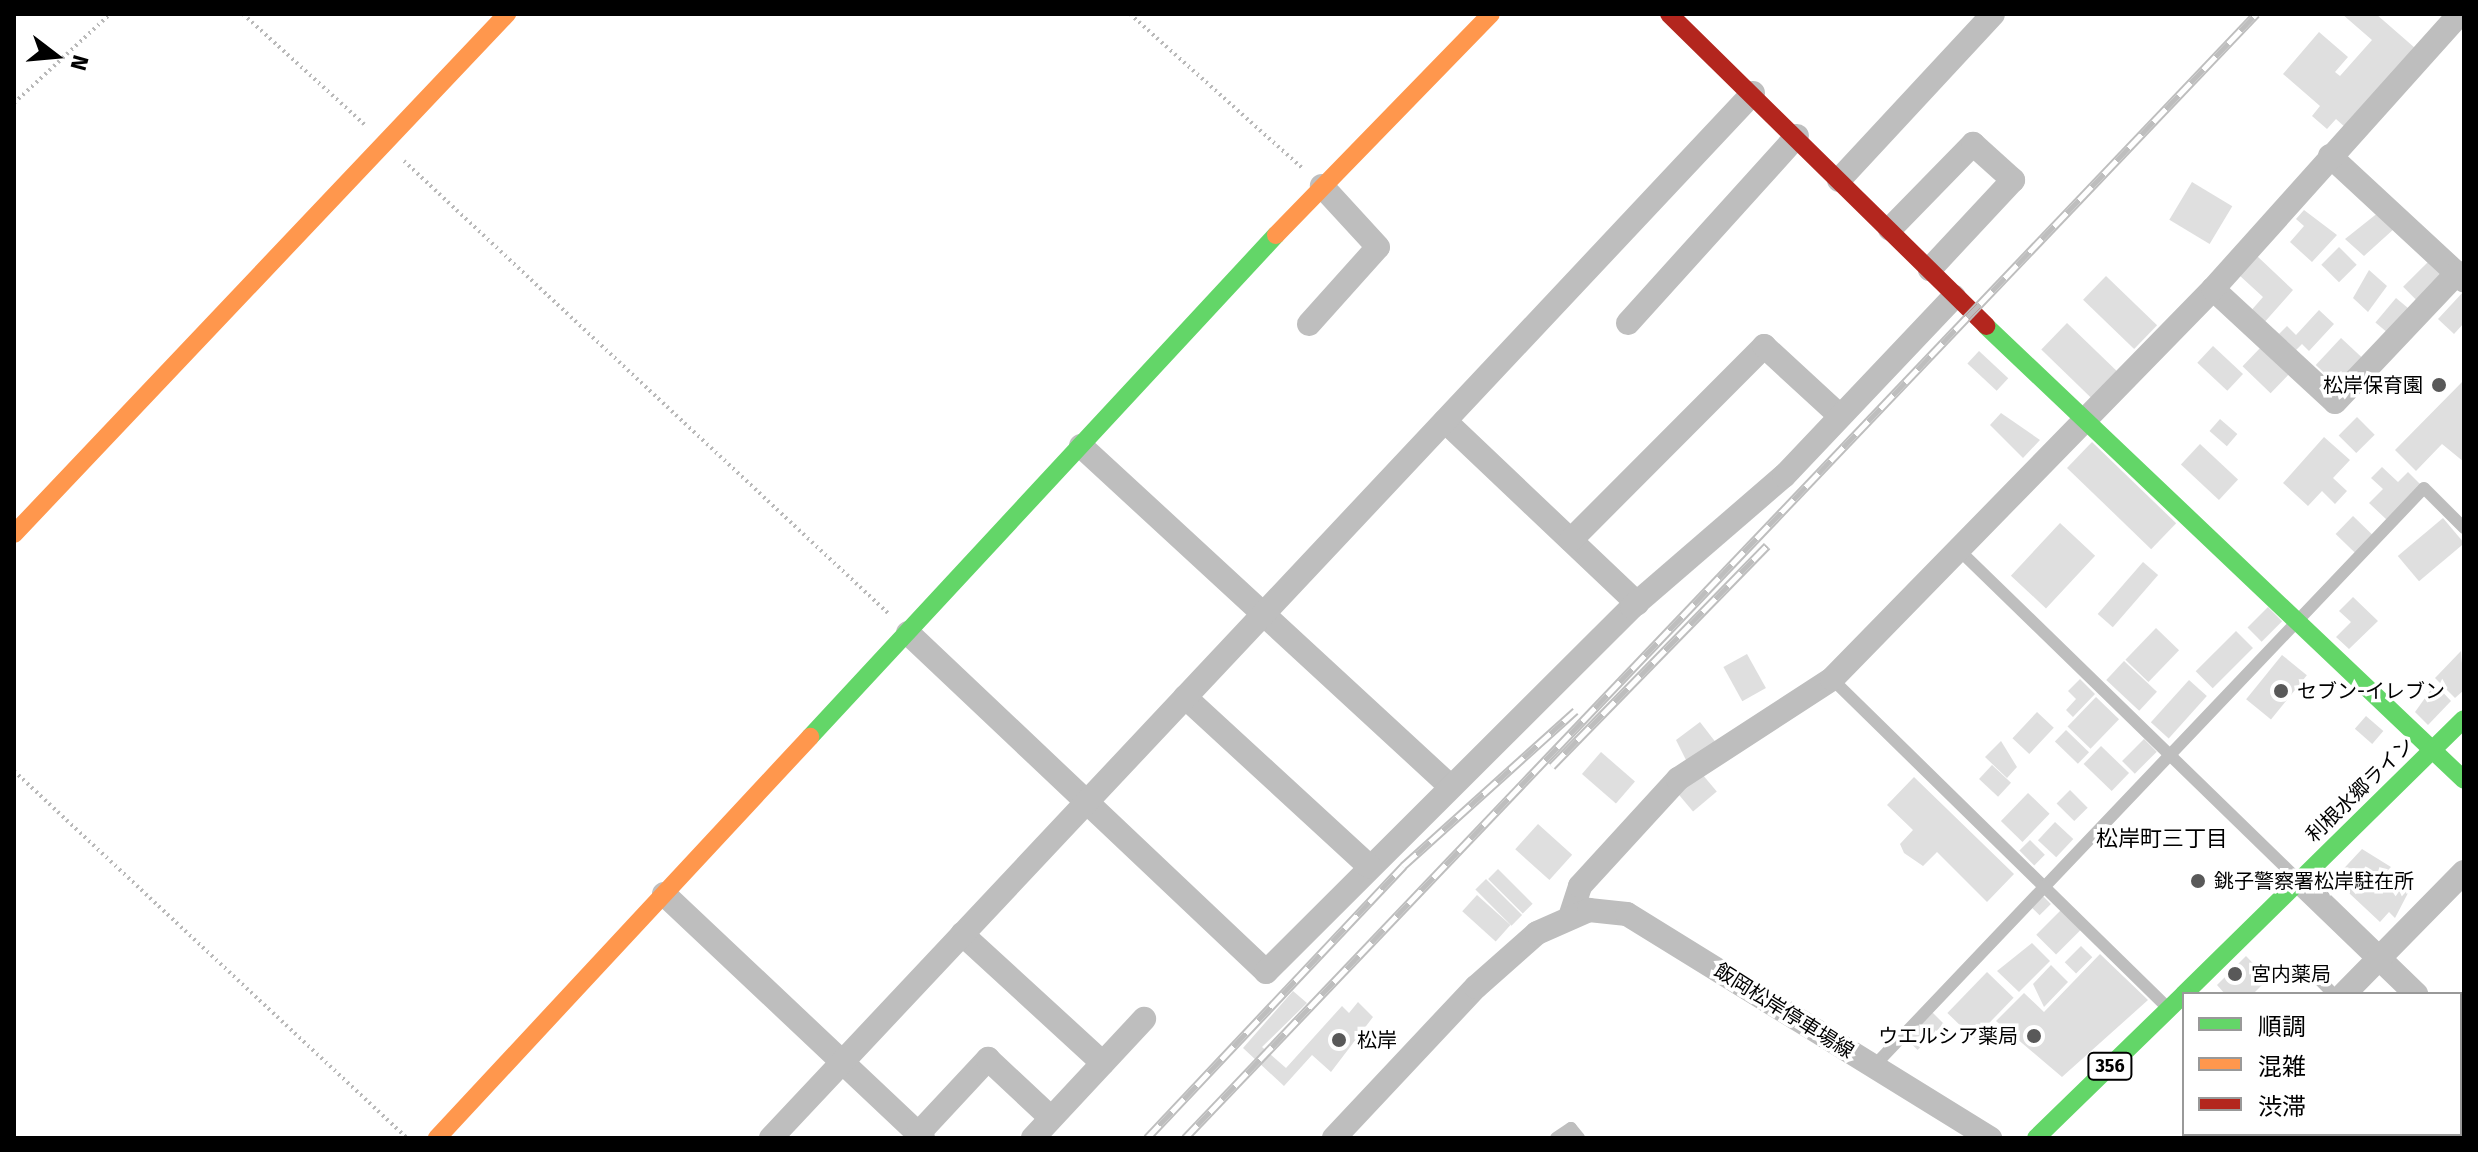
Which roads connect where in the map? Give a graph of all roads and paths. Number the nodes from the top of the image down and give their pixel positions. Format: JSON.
{"nodes":[{"id":1,"x":110,"y":14,"type":"edge"},
{"id":2,"x":243,"y":14,"type":"edge"},
{"id":3,"x":507,"y":14,"type":"edge"},
{"id":4,"x":1130,"y":14,"type":"edge"},
{"id":5,"x":1491,"y":14,"type":"edge"},
{"id":6,"x":1669,"y":14,"type":"edge"},
{"id":7,"x":1993,"y":14,"type":"edge"},
{"id":8,"x":2460,"y":14,"type":"edge"},
{"id":9,"x":1753,"y":93,"type":"junction"},
{"id":10,"x":14,"y":103,"type":"edge"},
{"id":11,"x":1797,"y":136,"type":"junction"},
{"id":12,"x":385,"y":144,"type":"junction"},
{"id":13,"x":2330,"y":156,"type":"junction"},
{"id":14,"x":1839,"y":180,"type":"junction"},
{"id":15,"x":1322,"y":186,"type":"junction"},
{"id":16,"x":1890,"y":229,"type":"junction"},
{"id":17,"x":1930,"y":269,"type":"junction"},
{"id":18,"x":2460,"y":276,"type":"edge"},
{"id":19,"x":2213,"y":289,"type":"junction"},
{"id":20,"x":1954,"y":297,"type":"junction"},
{"id":21,"x":1628,"y":323,"type":"dead end"},
{"id":22,"x":1309,"y":324,"type":"dead end"},
{"id":23,"x":1840,"y":416,"type":"junction"},
{"id":24,"x":2089,"y":417,"type":"junction"},
{"id":25,"x":1445,"y":421,"type":"junction"},
{"id":26,"x":1081,"y":446,"type":"junction"},
{"id":27,"x":2464,"y":528,"type":"edge"},
{"id":28,"x":14,"y":534,"type":"edge"},
{"id":29,"x":1571,"y":540,"type":"junction"},
{"id":30,"x":1959,"y":550,"type":"junction"},
{"id":31,"x":1637,"y":603,"type":"junction"},
{"id":32,"x":1263,"y":614,"type":"junction"},
{"id":33,"x":2300,"y":618,"type":"junction"},
{"id":34,"x":908,"y":633,"type":"junction"},
{"id":35,"x":1832,"y":679,"type":"junction"},
{"id":36,"x":1185,"y":697,"type":"junction"},
{"id":37,"x":2464,"y":719,"type":"edge"},
{"id":38,"x":2433,"y":749,"type":"junction"},
{"id":39,"x":2169,"y":754,"type":"junction"},
{"id":40,"x":14,"y":771,"type":"edge"},
{"id":41,"x":2464,"y":780,"type":"edge"},
{"id":42,"x":1451,"y":787,"type":"junction"},
{"id":43,"x":1089,"y":799,"type":"junction"},
{"id":44,"x":1370,"y":867,"type":"junction"},
{"id":45,"x":2464,"y":872,"type":"edge"},
{"id":46,"x":2299,"y":881,"type":"junction"},
{"id":47,"x":2046,"y":882,"type":"junction"},
{"id":48,"x":664,"y":894,"type":"junction"},
{"id":49,"x":1571,"y":914,"type":"junction"},
{"id":50,"x":962,"y":934,"type":"junction"},
{"id":51,"x":2378,"y":958,"type":"junction"},
{"id":52,"x":2314,"y":974,"type":"dead end"},
{"id":53,"x":2191,"y":992,"type":"edge"},
{"id":54,"x":2331,"y":992,"type":"edge"},
{"id":55,"x":2346,"y":992,"type":"edge"},
{"id":56,"x":2414,"y":992,"type":"edge"},
{"id":57,"x":2179,"y":1004,"type":"edge"},
{"id":58,"x":1144,"y":1019,"type":"dead end"},
{"id":59,"x":841,"y":1062,"type":"junction"},
{"id":60,"x":1103,"y":1063,"type":"junction"},
{"id":61,"x":1873,"y":1067,"type":"junction"},
{"id":62,"x":1051,"y":1118,"type":"junction"},
{"id":63,"x":920,"y":1136,"type":"edge"},
{"id":64,"x":407,"y":1138,"type":"edge"},
{"id":65,"x":437,"y":1138,"type":"edge"},
{"id":66,"x":771,"y":1138,"type":"edge"},
{"id":67,"x":1033,"y":1138,"type":"edge"},
{"id":68,"x":1334,"y":1138,"type":"edge"},
{"id":69,"x":1556,"y":1138,"type":"edge"},
{"id":70,"x":1579,"y":1138,"type":"edge"},
{"id":71,"x":1990,"y":1138,"type":"edge"},
{"id":72,"x":2036,"y":1138,"type":"edge"}],
"edges":[{"from":1,"to":10,"type":"path"},
{"from":2,"to":12,"type":"path"},
{"from":3,"to":12,"type":"main road"},
{"from":4,"to":15,"type":"path"},
{"from":5,"to":15,"type":"main road"},
{"from":6,"to":9,"type":"main road"},
{"from":7,"to":14,"type":"street"},
{"from":8,"to":13,"type":"street"},
{"from":9,"to":11,"type":"main road"},
{"from":9,"to":25,"type":"street"},
{"from":11,"to":14,"type":"main road"},
{"from":11,"to":21,"type":"street"},
{"from":12,"to":28,"type":"main road"},
{"from":12,"to":34,"type":"path"},
{"from":13,"to":18,"type":"street"},
{"from":13,"to":19,"type":"street"},
{"from":14,"to":16,"type":"main road"},
{"from":15,"to":22,"type":"street"},
{"from":15,"to":26,"type":"main road"},
{"from":16,"to":17,"type":"main road"},
{"from":16,"to":17,"type":"street"},
{"from":17,"to":20,"type":"main road"},
{"from":18,"to":19,"type":"street"},
{"from":19,"to":24,"type":"street"},
{"from":20,"to":23,"type":"street"},
{"from":20,"to":24,"type":"main road"},
{"from":23,"to":29,"type":"street"},
{"from":23,"to":31,"type":"street"},
{"from":24,"to":30,"type":"street"},
{"from":24,"to":33,"type":"main road"},
{"from":25,"to":29,"type":"street"},
{"from":25,"to":32,"type":"street"},
{"from":26,"to":32,"type":"street"},
{"from":26,"to":34,"type":"main road"},
{"from":27,"to":33,"type":"lane"},
{"from":29,"to":31,"type":"street"},
{"from":30,"to":35,"type":"street"},
{"from":30,"to":39,"type":"lane"},
{"from":31,"to":42,"type":"street"},
{"from":32,"to":36,"type":"street"},
{"from":32,"to":42,"type":"street"},
{"from":33,"to":38,"type":"main road"},
{"from":33,"to":39,"type":"lane"},
{"from":34,"to":43,"type":"street"},
{"from":34,"to":48,"type":"main road"},
{"from":35,"to":47,"type":"lane"},
{"from":35,"to":49,"type":"street"},
{"from":36,"to":43,"type":"street"},
{"from":36,"to":44,"type":"street"},
{"from":37,"to":38,"type":"main road","name":"利根水郷ライン","number":"356"},
{"from":38,"to":41,"type":"main road"},
{"from":38,"to":46,"type":"main road","name":"利根水郷ライン","number":"356"},
{"from":39,"to":46,"type":"lane"},
{"from":39,"to":47,"type":"lane"},
{"from":40,"to":64,"type":"path"},
{"from":42,"to":44,"type":"street"},
{"from":43,"to":44,"type":"street"},
{"from":43,"to":50,"type":"street"},
{"from":45,"to":51,"type":"street"},
{"from":46,"to":51,"type":"street"},
{"from":46,"to":53,"type":"main road","name":"利根水郷ライン","number":"356"},
{"from":47,"to":57,"type":"lane"},
{"from":47,"to":61,"type":"lane"},
{"from":48,"to":59,"type":"street"},
{"from":48,"to":65,"type":"main road"},
{"from":49,"to":61,"type":"street","name":"飯岡松岸停車場線"},
{"from":49,"to":68,"type":"street"},
{"from":50,"to":59,"type":"street"},
{"from":50,"to":60,"type":"street"},
{"from":51,"to":55,"type":"street"},
{"from":51,"to":56,"type":"street"},
{"from":52,"to":54,"type":"lane"},
{"from":57,"to":72,"type":"main road","name":"利根水郷ライン","number":"356"},
{"from":58,"to":60,"type":"street"},
{"from":59,"to":63,"type":"street"},
{"from":59,"to":66,"type":"street"},
{"from":60,"to":62,"type":"street"},
{"from":61,"to":71,"type":"street","name":"飯岡松岸停車場線"},
{"from":62,"to":63,"type":"street"},
{"from":62,"to":67,"type":"street"},
{"from":69,"to":70,"type":"lane"}]}
